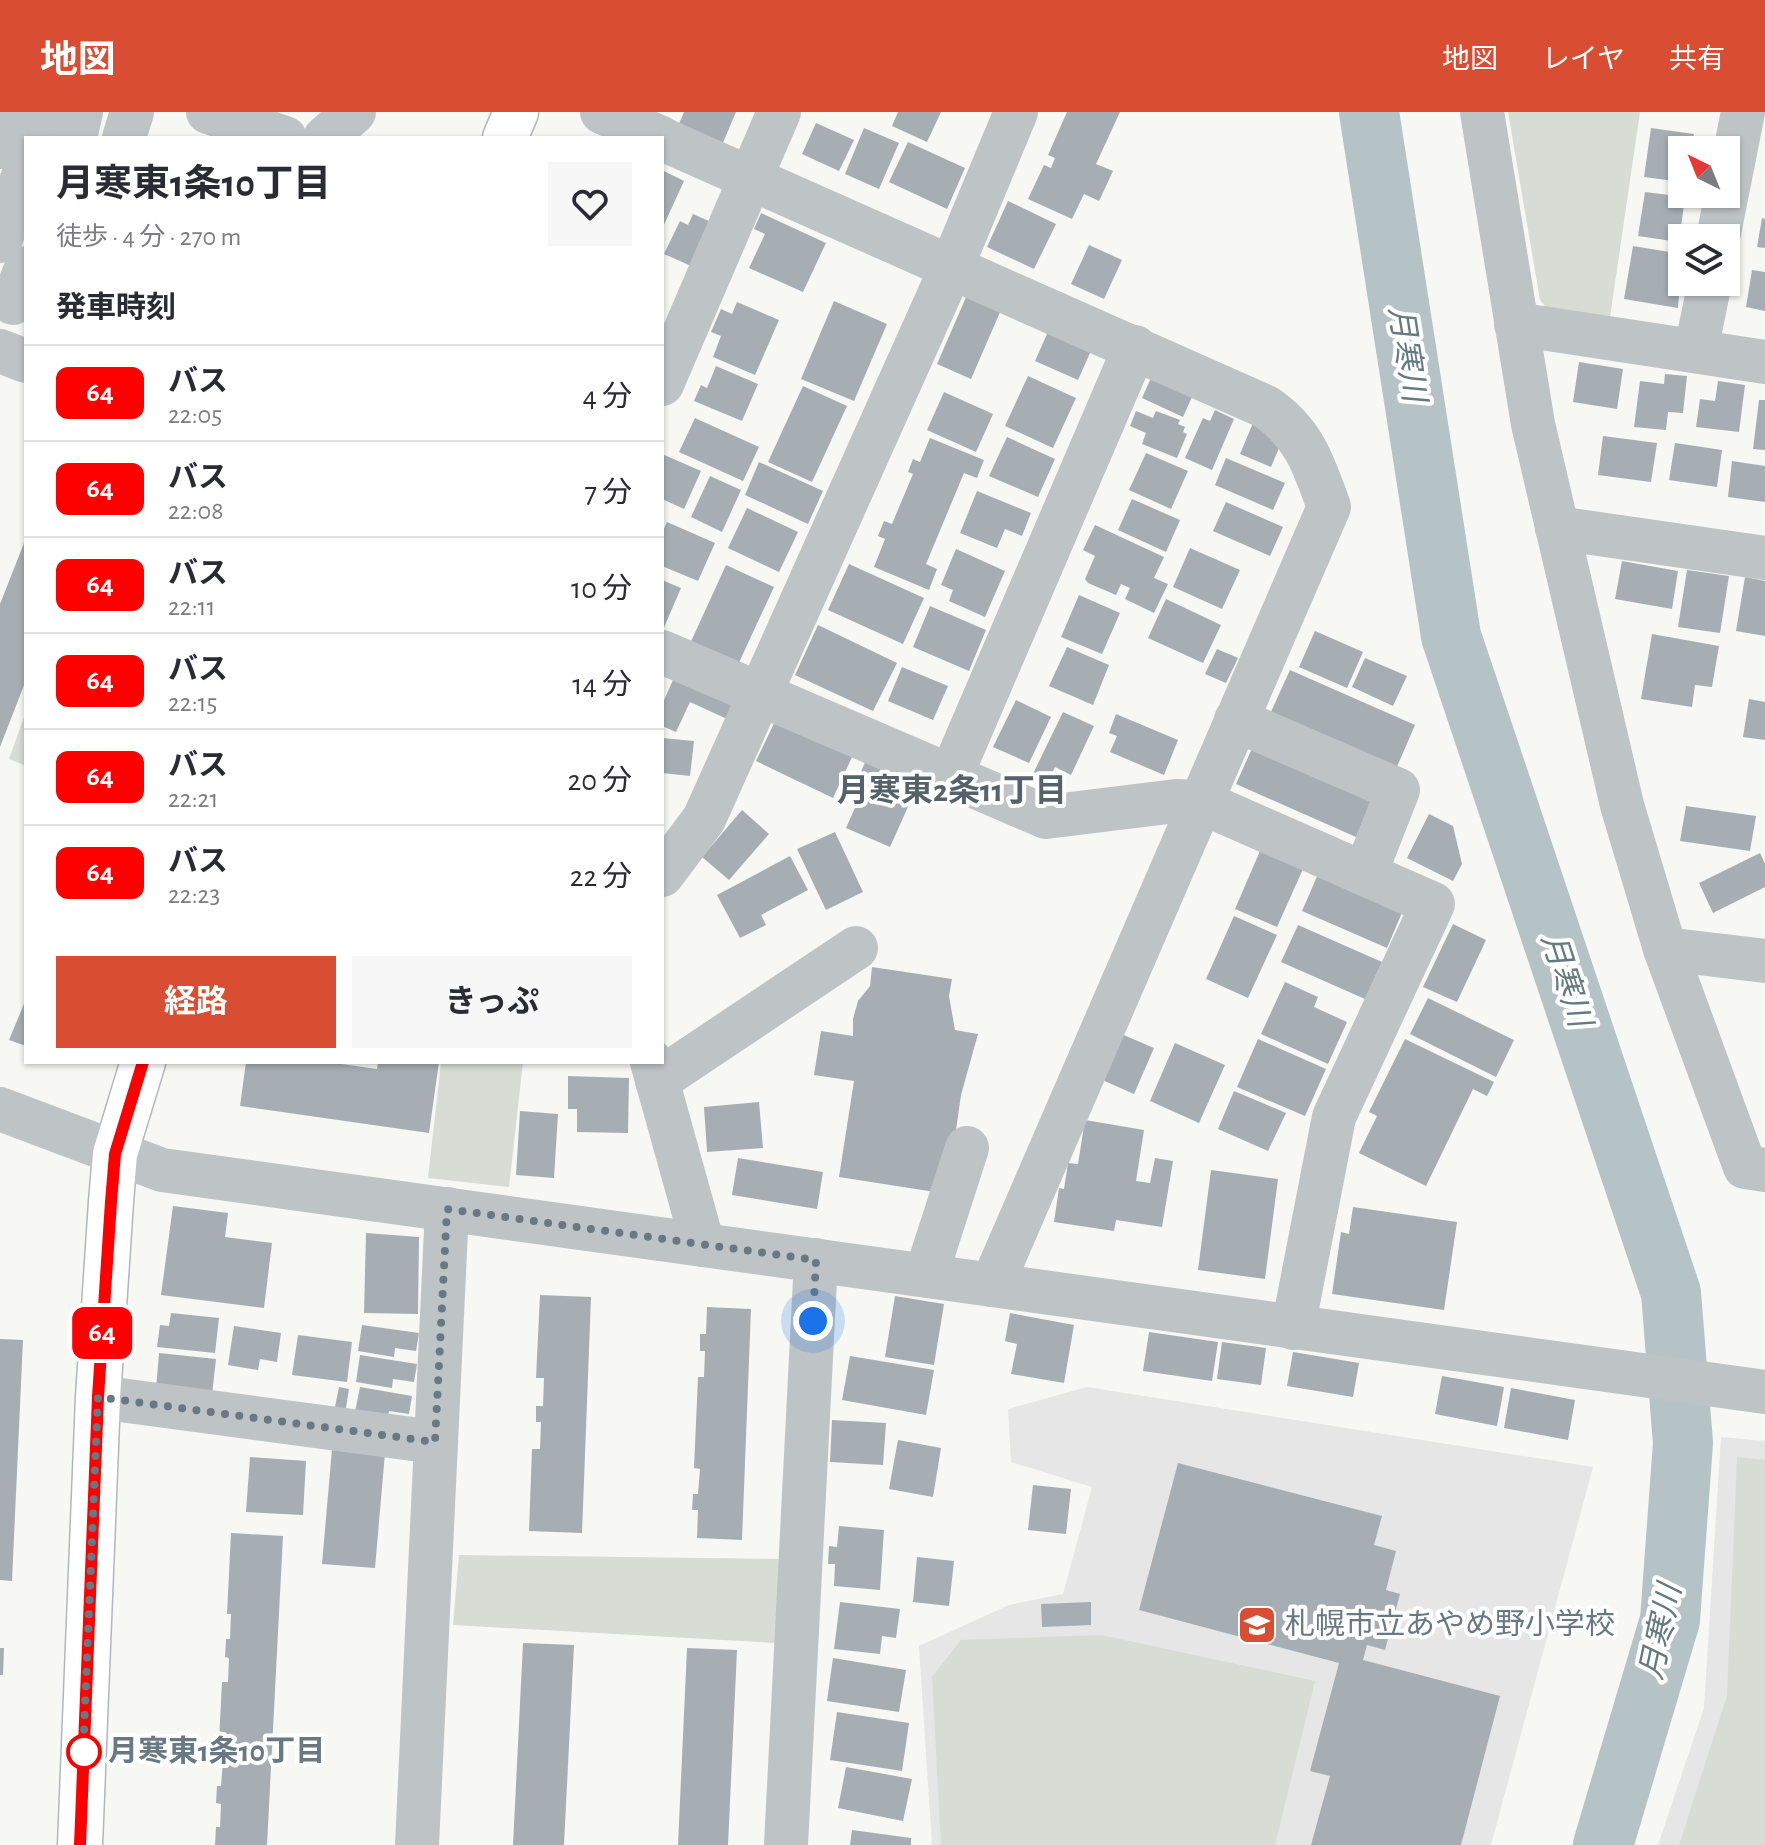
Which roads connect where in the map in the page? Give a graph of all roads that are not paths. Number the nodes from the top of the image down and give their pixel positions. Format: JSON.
{"nodes":[{"id":1,"x":81,"y":112,"type":"edge"},
{"id":2,"x":132,"y":112,"type":"edge"},
{"id":3,"x":208,"y":112,"type":"edge"},
{"id":4,"x":334,"y":112,"type":"edge"},
{"id":5,"x":354,"y":112,"type":"edge"},
{"id":6,"x":363,"y":112,"type":"edge"},
{"id":7,"x":516,"y":112,"type":"edge"},
{"id":8,"x":602,"y":112,"type":"edge"},
{"id":9,"x":779,"y":112,"type":"edge"},
{"id":10,"x":1016,"y":112,"type":"edge"},
{"id":11,"x":1482,"y":112,"type":"edge"},
{"id":12,"x":1743,"y":112,"type":"edge"},
{"id":13,"x":75,"y":136,"type":"edge"},
{"id":14,"x":125,"y":136,"type":"edge"},
{"id":15,"x":279,"y":136,"type":"edge"},
{"id":16,"x":325,"y":136,"type":"edge"},
{"id":17,"x":326,"y":136,"type":"edge"},
{"id":18,"x":354,"y":136,"type":"edge"},
{"id":19,"x":506,"y":136,"type":"edge"},
{"id":20,"x":656,"y":136,"type":"edge"},
{"id":21,"x":664,"y":139,"type":"edge"},
{"id":22,"x":24,"y":174,"type":"edge"},
{"id":23,"x":751,"y":178,"type":"junction"},
{"id":24,"x":1721,"y":224,"type":"edge"},
{"id":25,"x":0,"y":241,"type":"edge"},
{"id":26,"x":952,"y":266,"type":"junction"},
{"id":27,"x":1707,"y":296,"type":"edge"},
{"id":28,"x":1516,"y":324,"type":"junction"},
{"id":29,"x":1135,"y":347,"type":"junction"},
{"id":30,"x":1696,"y":350,"type":"junction"},
{"id":31,"x":0,"y":351,"type":"edge"},
{"id":32,"x":24,"y":360,"type":"edge"},
{"id":33,"x":1765,"y":362,"type":"edge"},
{"id":34,"x":664,"y":379,"type":"edge"},
{"id":35,"x":1557,"y":528,"type":"junction"},
{"id":36,"x":1765,"y":558,"type":"edge"},
{"id":37,"x":664,"y":653,"type":"edge"},
{"id":38,"x":761,"y":693,"type":"junction"},
{"id":39,"x":1236,"y":720,"type":"junction"},
{"id":40,"x":950,"y":778,"type":"junction"},
{"id":41,"x":1201,"y":802,"type":"junction"},
{"id":42,"x":664,"y":872,"type":"edge"},
{"id":43,"x":1365,"y":874,"type":"junction"},
{"id":44,"x":856,"y":948,"type":"dead end"},
{"id":45,"x":1665,"y":949,"type":"junction"},
{"id":46,"x":1765,"y":961,"type":"edge"},
{"id":47,"x":142,"y":1064,"type":"edge"},
{"id":48,"x":655,"y":1071,"type":"edge"},
{"id":49,"x":0,"y":1109,"type":"edge"},
{"id":50,"x":967,"y":1148,"type":"dead end"},
{"id":51,"x":115,"y":1154,"type":"junction"},
{"id":52,"x":1765,"y":1170,"type":"edge"},
{"id":53,"x":447,"y":1209,"type":"junction"},
{"id":54,"x":703,"y":1245,"type":"junction"},
{"id":55,"x":816,"y":1260,"type":"junction"},
{"id":56,"x":926,"y":1275,"type":"junction"},
{"id":57,"x":992,"y":1285,"type":"junction"},
{"id":58,"x":1293,"y":1328,"type":"junction"},
{"id":59,"x":1751,"y":1390,"type":"edge"},
{"id":60,"x":98,"y":1397,"type":"junction"},
{"id":61,"x":435,"y":1442,"type":"junction"},
{"id":62,"x":80,"y":1845,"type":"edge"},
{"id":63,"x":417,"y":1845,"type":"edge"},
{"id":64,"x":786,"y":1845,"type":"edge"}],
"edges":[{"from":1,"to":13,"type":"street"},
{"from":2,"to":14,"type":"street"},
{"from":3,"to":15,"type":"street"},
{"from":4,"to":16,"type":"street"},
{"from":5,"to":17,"type":"street"},
{"from":6,"to":18,"type":"street"},
{"from":7,"to":19,"type":"main road"},
{"from":8,"to":20,"type":"street"},
{"from":9,"to":23,"type":"street"},
{"from":10,"to":26,"type":"street"},
{"from":11,"to":28,"type":"street"},
{"from":12,"to":24,"type":"street"},
{"from":21,"to":23,"type":"street"},
{"from":22,"to":25,"type":"street"},
{"from":23,"to":26,"type":"street"},
{"from":23,"to":34,"type":"street"},
{"from":26,"to":29,"type":"street"},
{"from":26,"to":38,"type":"street"},
{"from":27,"to":30,"type":"street"},
{"from":28,"to":30,"type":"street"},
{"from":28,"to":35,"type":"street"},
{"from":29,"to":39,"type":"street"},
{"from":29,"to":40,"type":"street"},
{"from":30,"to":33,"type":"street"},
{"from":31,"to":32,"type":"street"},
{"from":35,"to":36,"type":"street"},
{"from":35,"to":45,"type":"street"},
{"from":37,"to":38,"type":"street"},
{"from":38,"to":40,"type":"street"},
{"from":38,"to":42,"type":"street"},
{"from":39,"to":41,"type":"street"},
{"from":39,"to":43,"type":"street"},
{"from":40,"to":41,"type":"street"},
{"from":41,"to":43,"type":"street"},
{"from":41,"to":57,"type":"street"},
{"from":43,"to":58,"type":"street"},
{"from":44,"to":48,"type":"street"},
{"from":45,"to":46,"type":"street"},
{"from":45,"to":52,"type":"street"},
{"from":47,"to":51,"type":"main road"},
{"from":48,"to":54,"type":"street"},
{"from":49,"to":51,"type":"street"},
{"from":50,"to":56,"type":"street"},
{"from":51,"to":53,"type":"street"},
{"from":51,"to":60,"type":"main road"},
{"from":53,"to":54,"type":"street"},
{"from":53,"to":61,"type":"street"},
{"from":54,"to":55,"type":"street"},
{"from":55,"to":56,"type":"street"},
{"from":55,"to":64,"type":"street"},
{"from":56,"to":57,"type":"street"},
{"from":57,"to":58,"type":"street"},
{"from":58,"to":59,"type":"street"},
{"from":60,"to":61,"type":"street"},
{"from":60,"to":62,"type":"main road"},
{"from":61,"to":63,"type":"street"}]}
